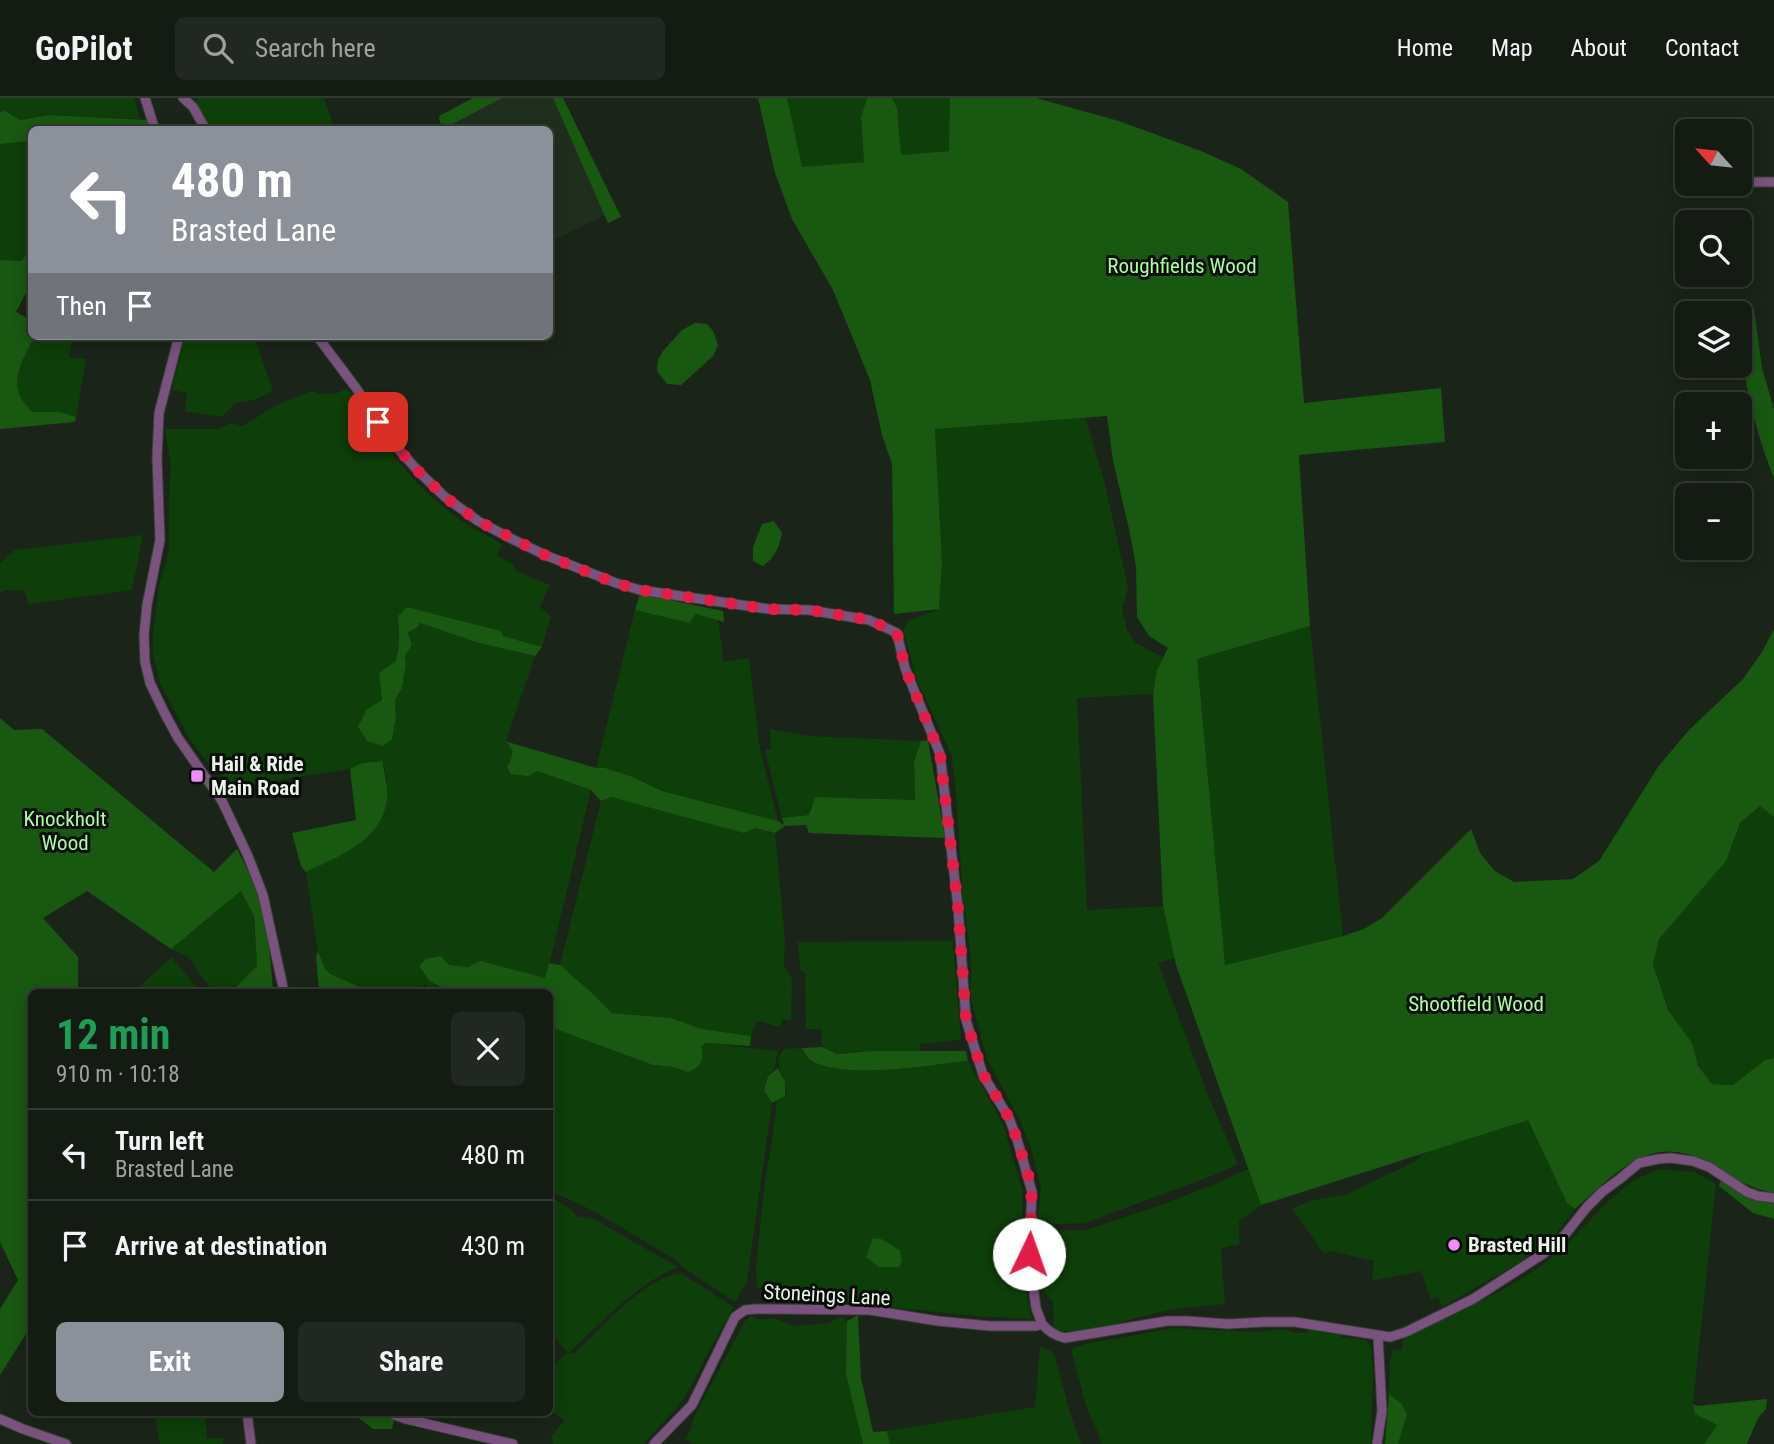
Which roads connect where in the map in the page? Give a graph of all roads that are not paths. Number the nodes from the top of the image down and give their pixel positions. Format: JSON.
{"nodes":[{"id":1,"x":145,"y":98,"type":"edge"},
{"id":2,"x":183,"y":98,"type":"edge"},
{"id":3,"x":154,"y":126,"type":"edge"},
{"id":4,"x":204,"y":126,"type":"edge"},
{"id":5,"x":1752,"y":182,"type":"edge"},
{"id":6,"x":1774,"y":182,"type":"edge"},
{"id":7,"x":178,"y":340,"type":"edge"},
{"id":8,"x":320,"y":340,"type":"edge"},
{"id":9,"x":283,"y":989,"type":"edge"},
{"id":10,"x":1774,"y":1198,"type":"edge"},
{"id":11,"x":1042,"y":1324,"type":"junction"},
{"id":12,"x":1378,"y":1336,"type":"junction"},
{"id":13,"x":248,"y":1416,"type":"edge"},
{"id":14,"x":397,"y":1416,"type":"edge"},
{"id":15,"x":0,"y":1419,"type":"edge"},
{"id":16,"x":66,"y":1444,"type":"edge"},
{"id":17,"x":251,"y":1444,"type":"edge"},
{"id":18,"x":513,"y":1444,"type":"edge"},
{"id":19,"x":654,"y":1444,"type":"edge"},
{"id":20,"x":1377,"y":1444,"type":"edge"}],
"edges":[{"from":1,"to":3,"type":"street"},
{"from":2,"to":4,"type":"street"},
{"from":5,"to":6,"type":"street"},
{"from":7,"to":9,"type":"street"},
{"from":8,"to":11,"type":"street"},
{"from":10,"to":12,"type":"street"},
{"from":11,"to":12,"type":"street"},
{"from":11,"to":19,"type":"street","name":"Stoneings Lane"},
{"from":12,"to":20,"type":"street"},
{"from":13,"to":17,"type":"street"},
{"from":14,"to":18,"type":"street"},
{"from":15,"to":16,"type":"street"}]}
